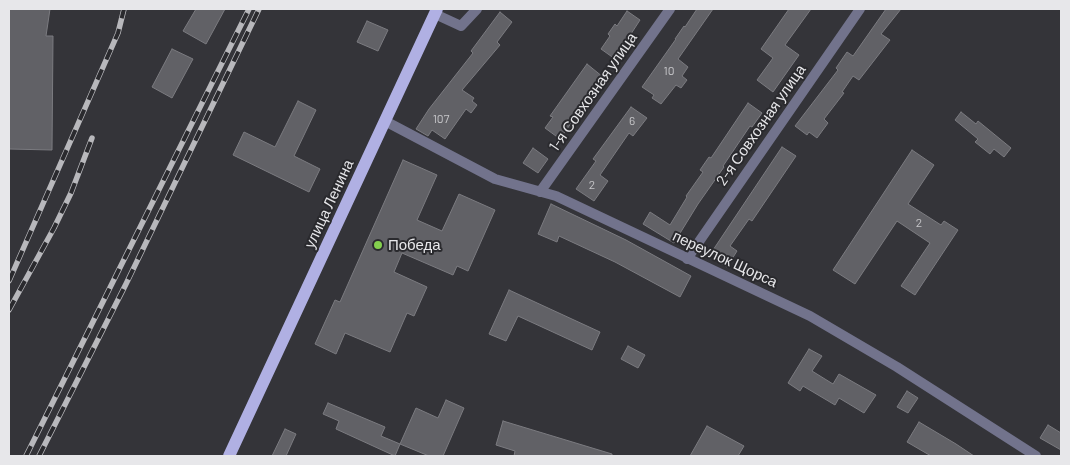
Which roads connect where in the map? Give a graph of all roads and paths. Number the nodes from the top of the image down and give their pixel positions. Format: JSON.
{"nodes":[{"id":1,"x":477,"y":9,"type":"edge"},
{"id":2,"x":670,"y":9,"type":"edge"},
{"id":3,"x":860,"y":9,"type":"edge"},
{"id":4,"x":436,"y":11,"type":"edge"},
{"id":5,"x":385,"y":121,"type":"junction"},
{"id":6,"x":540,"y":192,"type":"junction"},
{"id":7,"x":687,"y":258,"type":"junction"},
{"id":8,"x":229,"y":456,"type":"edge"},
{"id":9,"x":1036,"y":456,"type":"edge"}],
"edges":[{"from":1,"to":4,"type":"street","name":"улица Ленина"},
{"from":2,"to":6,"type":"street","name":"1-я Совхозная улица"},
{"from":3,"to":7,"type":"street","name":"2-я Совхозная улица"},
{"from":4,"to":5,"type":"main road","name":"улица Ленина"},
{"from":5,"to":6,"type":"street","name":"переулок Щорса"},
{"from":5,"to":8,"type":"main road","name":"улица Ленина"},
{"from":6,"to":7,"type":"street","name":"переулок Щорса"},
{"from":7,"to":9,"type":"street","name":"переулок Щорса"}]}
